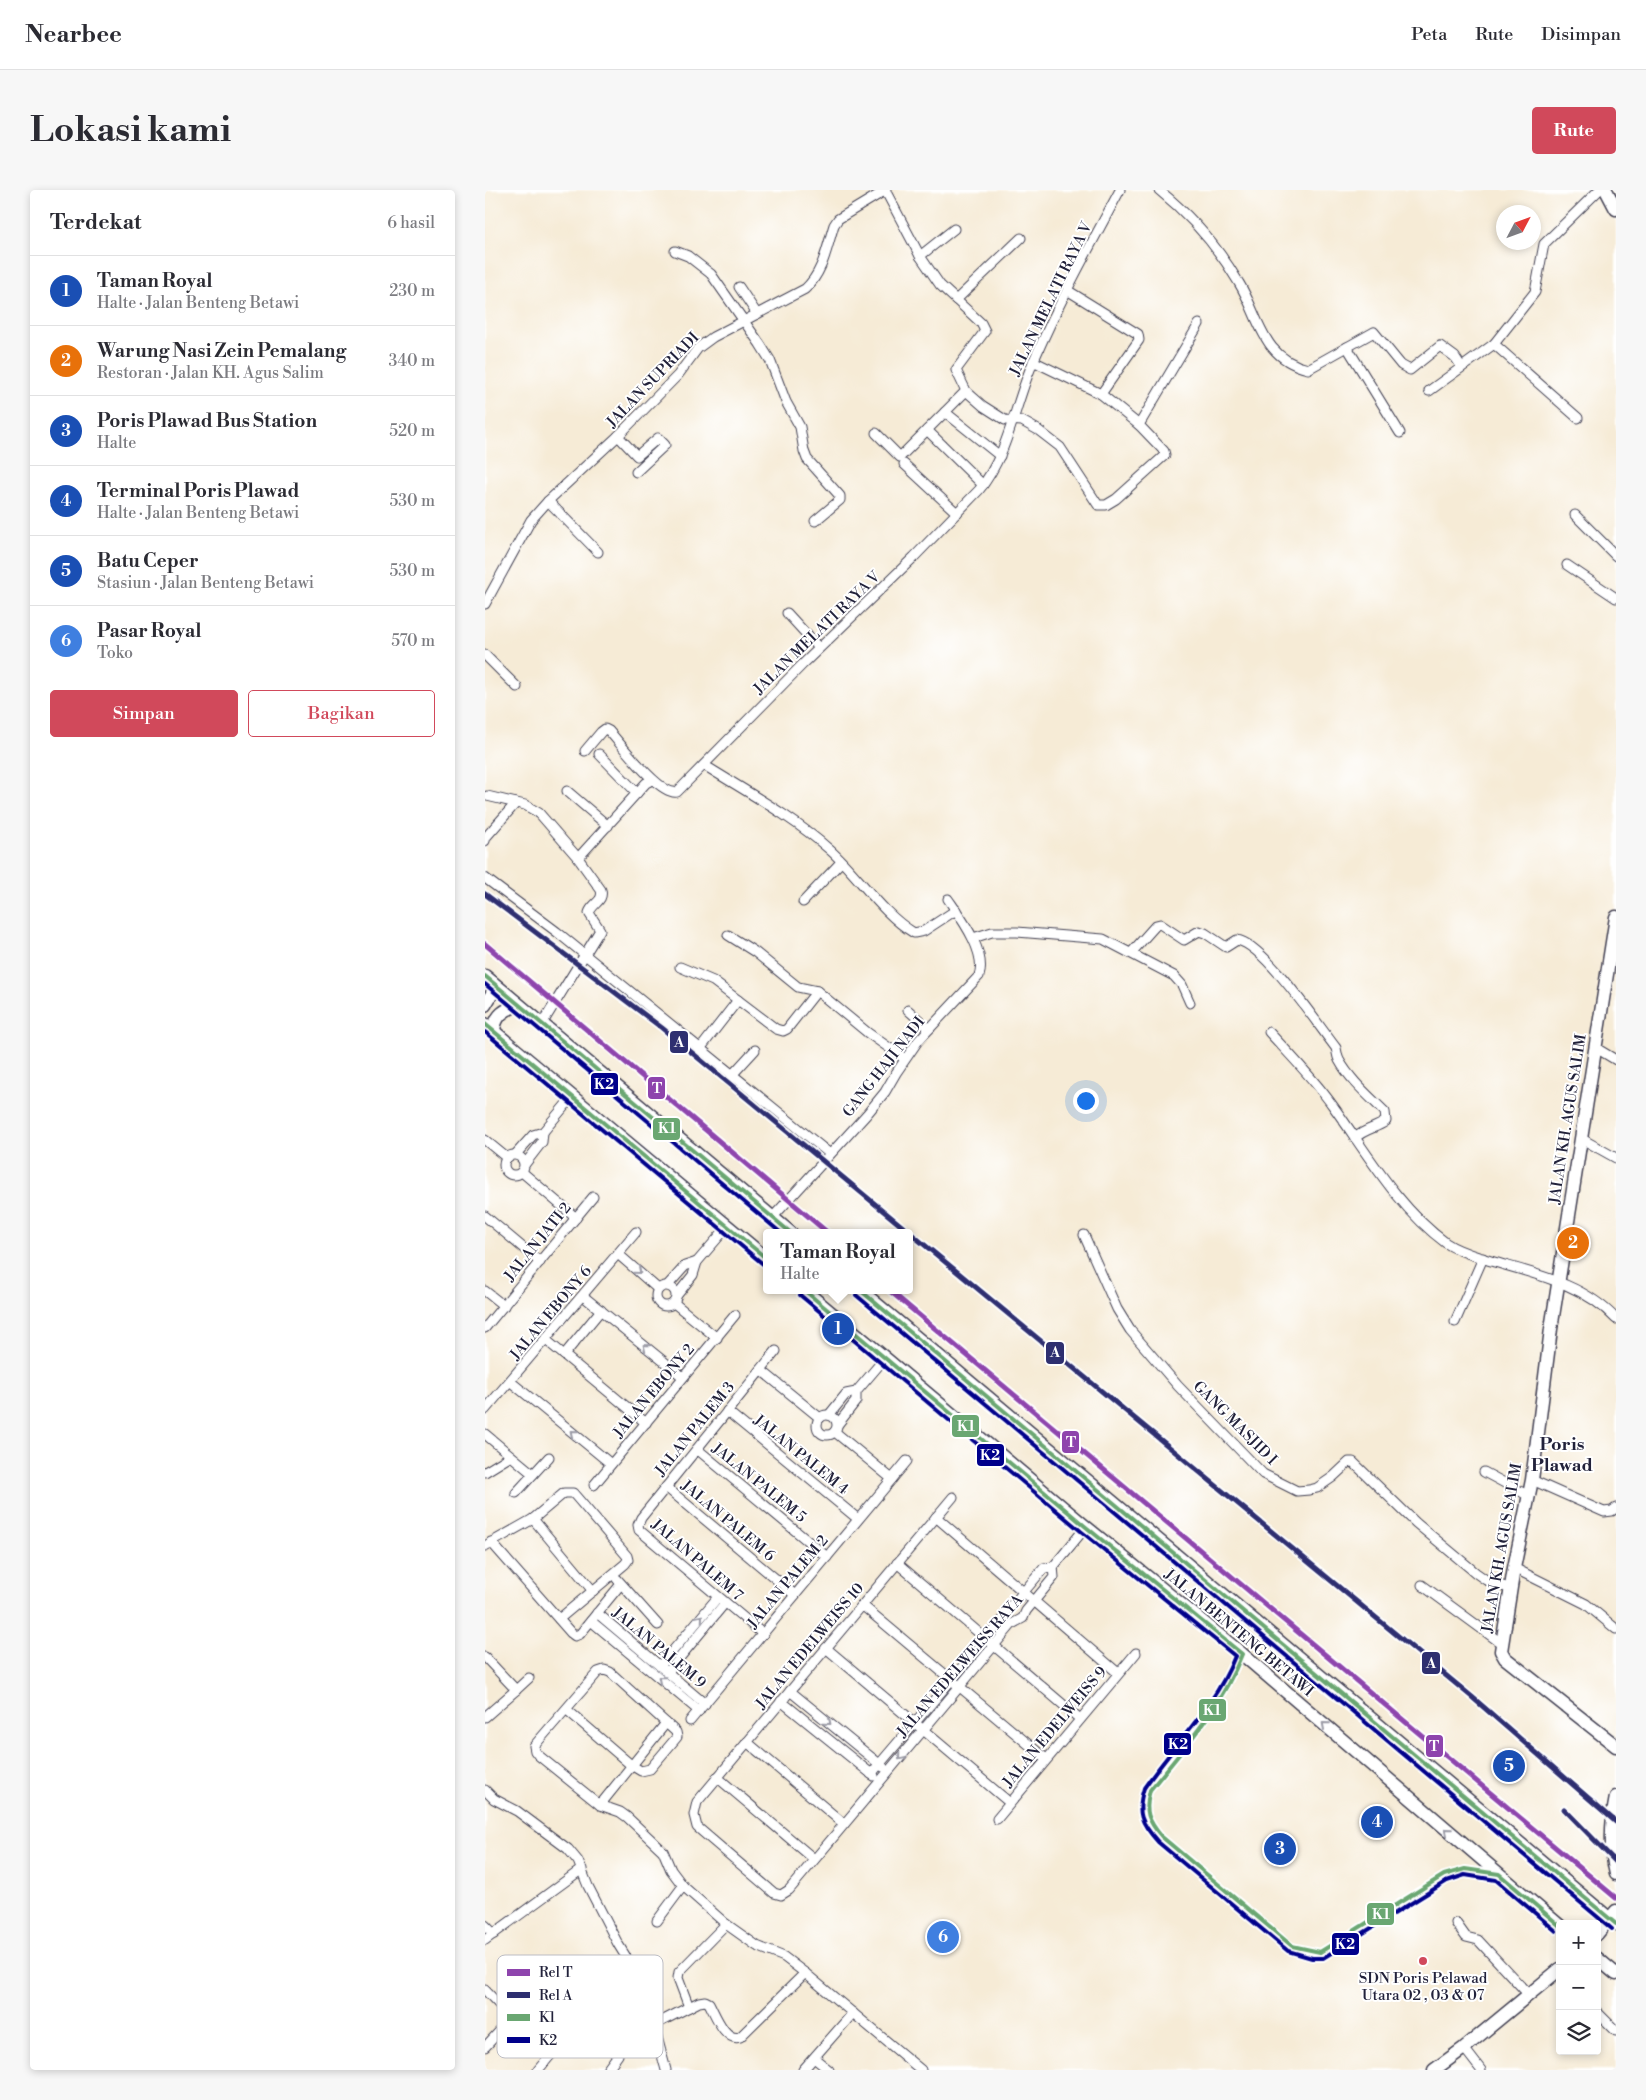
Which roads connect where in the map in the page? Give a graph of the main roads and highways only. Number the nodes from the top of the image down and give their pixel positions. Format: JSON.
{"nodes":[{"id":1,"x":1606,"y":190,"type":"edge"},
{"id":2,"x":1616,"y":209,"type":"edge"},
{"id":3,"x":1616,"y":917,"type":"edge"},
{"id":4,"x":489,"y":979,"type":"edge"},
{"id":5,"x":485,"y":1004,"type":"edge"},
{"id":6,"x":519,"y":1005,"type":"junction"},
{"id":7,"x":489,"y":1028,"type":"edge"},
{"id":8,"x":786,"y":1229,"type":"edge"},
{"id":9,"x":763,"y":1256,"type":"edge"},
{"id":10,"x":809,"y":1294,"type":"edge"},
{"id":11,"x":865,"y":1294,"type":"edge"},
{"id":12,"x":1616,"y":1746,"type":"edge"},
{"id":13,"x":1616,"y":1797,"type":"edge"},
{"id":14,"x":1616,"y":1874,"type":"edge"},
{"id":15,"x":1556,"y":1923,"type":"edge"},
{"id":16,"x":1609,"y":1923,"type":"edge"},
{"id":17,"x":1601,"y":1961,"type":"edge"},
{"id":18,"x":1556,"y":1974,"type":"edge"},
{"id":19,"x":1616,"y":1974,"type":"edge"},
{"id":20,"x":1434,"y":2070,"type":"edge"}],
"edges":[{"from":1,"to":2,"type":"main road"},
{"from":3,"to":12,"type":"main road","name":"JALAN KH. AGUS SALIM"},
{"from":4,"to":5,"type":"main road"},
{"from":4,"to":6,"type":"main road"},
{"from":6,"to":7,"type":"main road"},
{"from":6,"to":8,"type":"main road"},
{"from":7,"to":9,"type":"main road"},
{"from":15,"to":10,"type":"main road","name":"JALAN BENTENG BETAWI","one_way":true},
{"from":11,"to":16,"type":"main road","name":"JALAN BENTENG BETAWI"},
{"from":13,"to":14,"type":"main road"},
{"from":17,"to":19,"type":"main road"},
{"from":18,"to":20,"type":"main road"}]}
